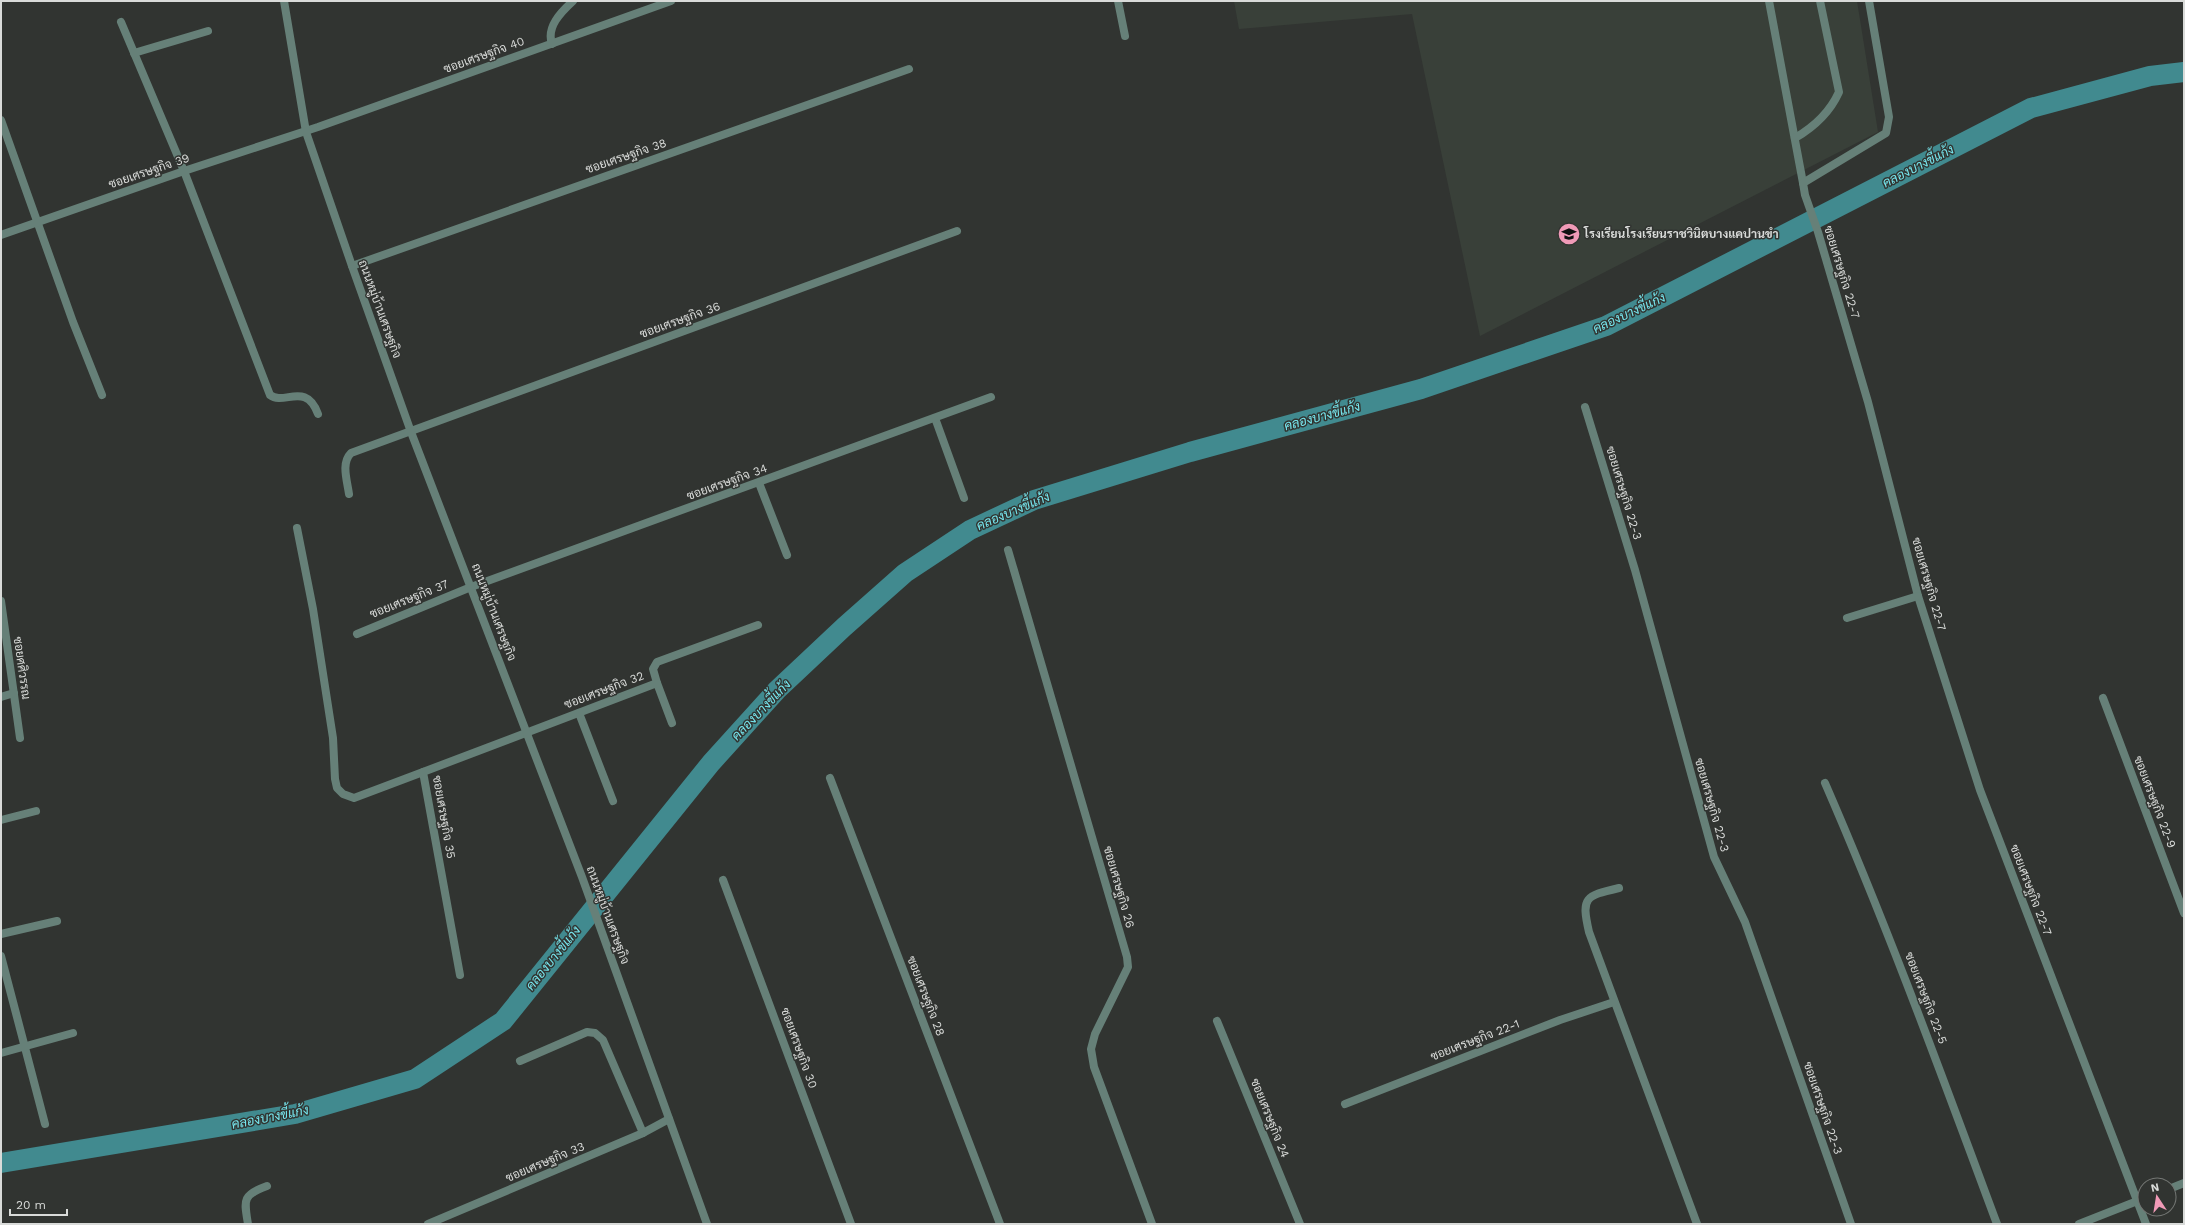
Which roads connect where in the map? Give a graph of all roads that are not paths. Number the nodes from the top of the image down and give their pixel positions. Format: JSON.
{"nodes":[{"id":1,"x":284,"y":1,"type":"edge"},
{"id":2,"x":572,"y":1,"type":"edge"},
{"id":3,"x":671,"y":1,"type":"edge"},
{"id":4,"x":1118,"y":1,"type":"edge"},
{"id":5,"x":1769,"y":1,"type":"edge"},
{"id":6,"x":1820,"y":1,"type":"edge"},
{"id":7,"x":1869,"y":1,"type":"edge"},
{"id":8,"x":121,"y":22,"type":"dead end"},
{"id":9,"x":208,"y":31,"type":"dead end"},
{"id":10,"x":1125,"y":36,"type":"dead end"},
{"id":11,"x":552,"y":44,"type":"junction"},
{"id":12,"x":134,"y":53,"type":"junction"},
{"id":13,"x":909,"y":69,"type":"dead end"},
{"id":14,"x":1,"y":120,"type":"edge"},
{"id":15,"x":306,"y":132,"type":"junction"},
{"id":16,"x":1795,"y":138,"type":"junction"},
{"id":17,"x":184,"y":172,"type":"junction"},
{"id":18,"x":1803,"y":182,"type":"junction"},
{"id":19,"x":38,"y":223,"type":"junction"},
{"id":20,"x":957,"y":231,"type":"dead end"},
{"id":21,"x":1,"y":235,"type":"edge"},
{"id":22,"x":352,"y":266,"type":"junction"},
{"id":23,"x":102,"y":395,"type":"dead end"},
{"id":24,"x":991,"y":397,"type":"dead end"},
{"id":25,"x":1585,"y":407,"type":"dead end"},
{"id":26,"x":318,"y":414,"type":"dead end"},
{"id":27,"x":935,"y":418,"type":"junction"},
{"id":28,"x":411,"y":432,"type":"junction"},
{"id":29,"x":759,"y":483,"type":"junction"},
{"id":30,"x":349,"y":494,"type":"dead end"},
{"id":31,"x":964,"y":498,"type":"dead end"},
{"id":32,"x":297,"y":528,"type":"dead end"},
{"id":33,"x":1008,"y":550,"type":"dead end"},
{"id":34,"x":787,"y":555,"type":"dead end"},
{"id":35,"x":471,"y":587,"type":"junction"},
{"id":36,"x":1918,"y":596,"type":"junction"},
{"id":37,"x":1,"y":601,"type":"edge"},
{"id":38,"x":1847,"y":618,"type":"dead end"},
{"id":39,"x":758,"y":625,"type":"dead end"},
{"id":40,"x":357,"y":634,"type":"dead end"},
{"id":41,"x":3,"y":637,"type":"edge"},
{"id":42,"x":657,"y":683,"type":"junction"},
{"id":43,"x":14,"y":693,"type":"junction"},
{"id":44,"x":1,"y":697,"type":"edge"},
{"id":45,"x":2103,"y":698,"type":"dead end"},
{"id":46,"x":579,"y":713,"type":"junction"},
{"id":47,"x":672,"y":723,"type":"dead end"},
{"id":48,"x":527,"y":732,"type":"junction"},
{"id":49,"x":20,"y":738,"type":"dead end"},
{"id":50,"x":423,"y":772,"type":"junction"},
{"id":51,"x":830,"y":778,"type":"dead end"},
{"id":52,"x":1825,"y":783,"type":"dead end"},
{"id":53,"x":613,"y":800,"type":"dead end"},
{"id":54,"x":36,"y":811,"type":"dead end"},
{"id":55,"x":1,"y":820,"type":"edge"},
{"id":56,"x":723,"y":880,"type":"dead end"},
{"id":57,"x":1619,"y":888,"type":"dead end"},
{"id":58,"x":2184,"y":913,"type":"edge"},
{"id":59,"x":57,"y":921,"type":"dead end"},
{"id":60,"x":1,"y":934,"type":"edge"},
{"id":61,"x":1,"y":956,"type":"edge"},
{"id":62,"x":460,"y":974,"type":"dead end"},
{"id":63,"x":1614,"y":1002,"type":"junction"},
{"id":64,"x":1217,"y":1021,"type":"dead end"},
{"id":65,"x":73,"y":1033,"type":"dead end"},
{"id":66,"x":25,"y":1046,"type":"junction"},
{"id":67,"x":1,"y":1053,"type":"edge"},
{"id":68,"x":520,"y":1061,"type":"dead end"},
{"id":69,"x":1345,"y":1104,"type":"dead end"},
{"id":70,"x":669,"y":1119,"type":"junction"},
{"id":71,"x":45,"y":1124,"type":"dead end"},
{"id":72,"x":643,"y":1133,"type":"junction"},
{"id":73,"x":267,"y":1186,"type":"dead end"},
{"id":74,"x":2136,"y":1201,"type":"junction"},
{"id":75,"x":248,"y":1224,"type":"edge"},
{"id":76,"x":431,"y":1224,"type":"edge"},
{"id":77,"x":707,"y":1224,"type":"edge"},
{"id":78,"x":852,"y":1224,"type":"edge"},
{"id":79,"x":1000,"y":1224,"type":"edge"},
{"id":80,"x":1152,"y":1224,"type":"edge"},
{"id":81,"x":1300,"y":1224,"type":"edge"},
{"id":82,"x":1697,"y":1224,"type":"edge"},
{"id":83,"x":1852,"y":1224,"type":"edge"},
{"id":84,"x":1996,"y":1224,"type":"edge"},
{"id":85,"x":2079,"y":1224,"type":"edge"},
{"id":86,"x":2146,"y":1224,"type":"edge"}],
"edges":[{"from":1,"to":15,"type":"street","name":"ถนนหมู่บ้านเศรษฐกิจ"},
{"from":2,"to":11,"type":"street"},
{"from":3,"to":11,"type":"street","name":"ซอยเศรษฐกิจ 40"},
{"from":4,"to":10,"type":"street"},
{"from":5,"to":16,"type":"street","name":"ซอยเศรษฐกิจ 22-7"},
{"from":6,"to":16,"type":"street"},
{"from":7,"to":18,"type":"street"},
{"from":8,"to":12,"type":"street"},
{"from":9,"to":12,"type":"street"},
{"from":11,"to":15,"type":"street","name":"ซอยเศรษฐกิจ 40"},
{"from":12,"to":17,"type":"street"},
{"from":13,"to":22,"type":"street","name":"ซอยเศรษฐกิจ 38"},
{"from":14,"to":19,"type":"street"},
{"from":15,"to":17,"type":"street","name":"ซอยเศรษฐกิจ 39"},
{"from":15,"to":22,"type":"street","name":"ถนนหมู่บ้านเศรษฐกิจ"},
{"from":16,"to":18,"type":"street","name":"ซอยเศรษฐกิจ 22-7"},
{"from":17,"to":19,"type":"street","name":"ซอยเศรษฐกิจ 39"},
{"from":17,"to":26,"type":"street"},
{"from":18,"to":36,"type":"street","name":"ซอยเศรษฐกิจ 22-7"},
{"from":19,"to":21,"type":"street","name":"ซอยเศรษฐกิจ 39"},
{"from":19,"to":23,"type":"street"},
{"from":20,"to":28,"type":"street","name":"ซอยเศรษฐกิจ 36"},
{"from":22,"to":28,"type":"street","name":"ถนนหมู่บ้านเศรษฐกิจ"},
{"from":24,"to":27,"type":"street","name":"ซอยเศรษฐกิจ 34"},
{"from":25,"to":83,"type":"street","name":"ซอยเศรษฐกิจ 22-3"},
{"from":27,"to":29,"type":"street","name":"ซอยเศรษฐกิจ 34"},
{"from":27,"to":31,"type":"street"},
{"from":28,"to":30,"type":"street","name":"ซอยเศรษฐกิจ 36"},
{"from":28,"to":35,"type":"street","name":"ถนนหมู่บ้านเศรษฐกิจ"},
{"from":29,"to":34,"type":"street"},
{"from":29,"to":35,"type":"street","name":"ซอยเศรษฐกิจ 34"},
{"from":32,"to":50,"type":"street"},
{"from":33,"to":80,"type":"street","name":"ซอยเศรษฐกิจ 26"},
{"from":35,"to":40,"type":"street","name":"ซอยเศรษฐกิจ 37"},
{"from":35,"to":48,"type":"street","name":"ถนนหมู่บ้านเศรษฐกิจ"},
{"from":36,"to":38,"type":"street"},
{"from":36,"to":74,"type":"street","name":"ซอยเศรษฐกิจ 22-7"},
{"from":37,"to":41,"type":"street","name":"ซอยศศิวรรณ"},
{"from":39,"to":42,"type":"street","name":"ซอยเศรษฐกิจ 32"},
{"from":41,"to":43,"type":"street","name":"ซอยศศิวรรณ"},
{"from":42,"to":46,"type":"street","name":"ซอยเศรษฐกิจ 32"},
{"from":42,"to":47,"type":"street"},
{"from":43,"to":44,"type":"street"},
{"from":43,"to":49,"type":"street","name":"ซอยศศิวรรณ"},
{"from":45,"to":58,"type":"street","name":"ซอยเศรษฐกิจ 22-9"},
{"from":46,"to":48,"type":"street","name":"ซอยเศรษฐกิจ 32"},
{"from":46,"to":53,"type":"street"},
{"from":48,"to":50,"type":"street","name":"ซอยเศรษฐกิจ 35"},
{"from":48,"to":70,"type":"street","name":"ถนนหมู่บ้านเศรษฐกิจ"},
{"from":50,"to":62,"type":"street","name":"ซอยเศรษฐกิจ 35"},
{"from":51,"to":79,"type":"street","name":"ซอยเศรษฐกิจ 28"},
{"from":52,"to":84,"type":"street","name":"ซอยเศรษฐกิจ 22-5"},
{"from":54,"to":55,"type":"street"},
{"from":56,"to":78,"type":"street","name":"ซอยเศรษฐกิจ 30"},
{"from":57,"to":63,"type":"street"},
{"from":59,"to":60,"type":"street"},
{"from":61,"to":66,"type":"street"},
{"from":63,"to":69,"type":"street","name":"ซอยเศรษฐกิจ 22-1"},
{"from":63,"to":82,"type":"street"},
{"from":64,"to":81,"type":"street","name":"ซอยเศรษฐกิจ 24"},
{"from":65,"to":66,"type":"street"},
{"from":66,"to":67,"type":"street"},
{"from":66,"to":71,"type":"street"},
{"from":68,"to":72,"type":"street"},
{"from":70,"to":72,"type":"street","name":"ซอยเศรษฐกิจ 33"},
{"from":70,"to":77,"type":"street","name":"ถนนหมู่บ้านเศรษฐกิจ"},
{"from":72,"to":76,"type":"street","name":"ซอยเศรษฐกิจ 33"},
{"from":73,"to":75,"type":"street"},
{"from":74,"to":85,"type":"street"},
{"from":74,"to":86,"type":"street","name":"ซอยเศรษฐกิจ 22-7"}]}
